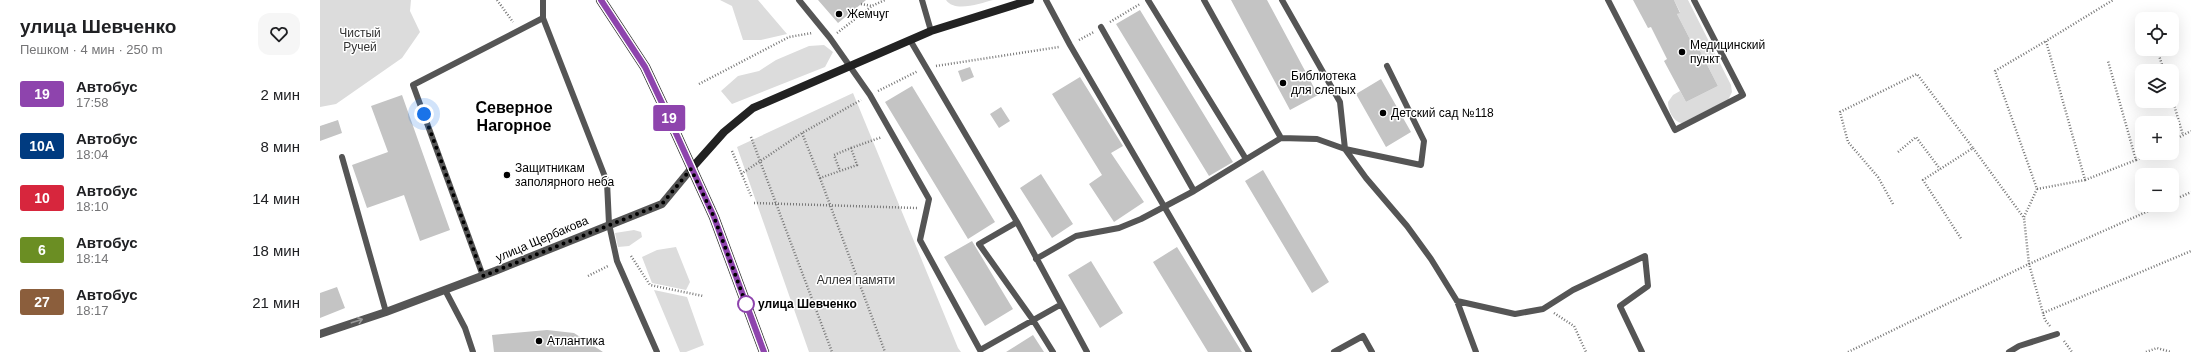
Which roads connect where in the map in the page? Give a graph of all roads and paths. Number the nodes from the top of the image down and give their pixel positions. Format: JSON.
{"nodes":[{"id":1,"x":497,"y":0,"type":"edge"},
{"id":2,"x":543,"y":0,"type":"edge"},
{"id":3,"x":602,"y":0,"type":"edge"},
{"id":4,"x":799,"y":0,"type":"edge"},
{"id":5,"x":885,"y":0,"type":"edge"},
{"id":6,"x":922,"y":0,"type":"edge"},
{"id":7,"x":1030,"y":0,"type":"edge"},
{"id":8,"x":1046,"y":0,"type":"edge"},
{"id":9,"x":1148,"y":0,"type":"edge"},
{"id":10,"x":1204,"y":0,"type":"edge"},
{"id":11,"x":1282,"y":0,"type":"edge"},
{"id":12,"x":1608,"y":0,"type":"edge"},
{"id":13,"x":1694,"y":0,"type":"edge"},
{"id":14,"x":2113,"y":0,"type":"edge"},
{"id":15,"x":861,"y":4,"type":"dead end"},
{"id":16,"x":872,"y":6,"type":"junction"},
{"id":17,"x":543,"y":18,"type":"junction"},
{"id":18,"x":848,"y":25,"type":"dead end"},
{"id":19,"x":1101,"y":27,"type":"dead end"},
{"id":20,"x":519,"y":30,"type":"junction"},
{"id":21,"x":825,"y":31,"type":"junction"},
{"id":22,"x":931,"y":31,"type":"junction"},
{"id":23,"x":910,"y":40,"type":"junction"},
{"id":24,"x":2046,"y":41,"type":"junction"},
{"id":25,"x":2108,"y":61,"type":"dead end"},
{"id":26,"x":850,"y":66,"type":"junction"},
{"id":27,"x":1387,"y":66,"type":"dead end"},
{"id":28,"x":699,"y":84,"type":"dead end"},
{"id":29,"x":2175,"y":108,"type":"edge"},
{"id":30,"x":2191,"y":131,"type":"edge"},
{"id":31,"x":802,"y":133,"type":"dead end"},
{"id":32,"x":892,"y":134,"type":"junction"},
{"id":33,"x":2183,"y":135,"type":"junction"},
{"id":34,"x":751,"y":137,"type":"dead end"},
{"id":35,"x":2179,"y":137,"type":"edge"},
{"id":36,"x":1281,"y":138,"type":"junction"},
{"id":37,"x":851,"y":148,"type":"junction"},
{"id":38,"x":1974,"y":148,"type":"junction"},
{"id":39,"x":1345,"y":149,"type":"junction"},
{"id":40,"x":732,"y":151,"type":"dead end"},
{"id":41,"x":1898,"y":152,"type":"dead end"},
{"id":42,"x":2135,"y":156,"type":"edge"},
{"id":43,"x":342,"y":157,"type":"dead end"},
{"id":44,"x":1246,"y":159,"type":"junction"},
{"id":45,"x":2136,"y":160,"type":"edge"},
{"id":46,"x":691,"y":169,"type":"junction"},
{"id":47,"x":1940,"y":169,"type":"junction"},
{"id":48,"x":840,"y":171,"type":"junction"},
{"id":49,"x":820,"y":178,"type":"junction"},
{"id":50,"x":2085,"y":180,"type":"junction"},
{"id":51,"x":2037,"y":189,"type":"junction"},
{"id":52,"x":1194,"y":191,"type":"junction"},
{"id":53,"x":2191,"y":192,"type":"edge"},
{"id":54,"x":752,"y":198,"type":"dead end"},
{"id":55,"x":2179,"y":198,"type":"edge"},
{"id":56,"x":754,"y":204,"type":"dead end"},
{"id":57,"x":778,"y":204,"type":"junction"},
{"id":58,"x":1893,"y":204,"type":"dead end"},
{"id":59,"x":831,"y":207,"type":"junction"},
{"id":60,"x":926,"y":208,"type":"junction"},
{"id":61,"x":1163,"y":208,"type":"junction"},
{"id":62,"x":2146,"y":212,"type":"edge"},
{"id":63,"x":2024,"y":218,"type":"junction"},
{"id":64,"x":1017,"y":222,"type":"junction"},
{"id":65,"x":609,"y":224,"type":"junction"},
{"id":66,"x":1962,"y":240,"type":"dead end"},
{"id":67,"x":2191,"y":251,"type":"edge"},
{"id":68,"x":631,"y":256,"type":"dead end"},
{"id":69,"x":1036,"y":259,"type":"junction"},
{"id":70,"x":617,"y":261,"type":"junction"},
{"id":71,"x":2029,"y":264,"type":"junction"},
{"id":72,"x":483,"y":276,"type":"junction"},
{"id":73,"x":588,"y":276,"type":"dead end"},
{"id":74,"x":445,"y":290,"type":"junction"},
{"id":75,"x":703,"y":296,"type":"dead end"},
{"id":76,"x":1457,"y":301,"type":"junction"},
{"id":77,"x":1060,"y":305,"type":"junction"},
{"id":78,"x":1545,"y":308,"type":"junction"},
{"id":79,"x":386,"y":312,"type":"junction"},
{"id":80,"x":2042,"y":313,"type":"junction"},
{"id":81,"x":1033,"y":320,"type":"junction"},
{"id":82,"x":320,"y":334,"type":"edge"},
{"id":83,"x":2057,"y":334,"type":"junction"},
{"id":84,"x":473,"y":352,"type":"edge"},
{"id":85,"x":657,"y":352,"type":"edge"},
{"id":86,"x":764,"y":352,"type":"edge"},
{"id":87,"x":832,"y":352,"type":"edge"},
{"id":88,"x":885,"y":352,"type":"edge"},
{"id":89,"x":1053,"y":352,"type":"edge"},
{"id":90,"x":1086,"y":352,"type":"edge"},
{"id":91,"x":1249,"y":352,"type":"edge"},
{"id":92,"x":1334,"y":352,"type":"edge"},
{"id":93,"x":1372,"y":352,"type":"edge"},
{"id":94,"x":1476,"y":352,"type":"edge"},
{"id":95,"x":1586,"y":352,"type":"edge"},
{"id":96,"x":1642,"y":352,"type":"edge"},
{"id":97,"x":1848,"y":352,"type":"edge"},
{"id":98,"x":2009,"y":352,"type":"edge"},
{"id":99,"x":2072,"y":352,"type":"edge"},
{"id":100,"x":2146,"y":352,"type":"edge"},
{"id":101,"x":2171,"y":352,"type":"edge"}],
"edges":[{"from":1,"to":20,"type":"path"},
{"from":2,"to":17,"type":"lane"},
{"from":3,"to":46,"type":"main road"},
{"from":4,"to":21,"type":"lane"},
{"from":5,"to":16,"type":"path"},
{"from":6,"to":22,"type":"lane"},
{"from":7,"to":22,"type":"main road"},
{"from":8,"to":61,"type":"lane"},
{"from":9,"to":44,"type":"lane"},
{"from":10,"to":36,"type":"lane"},
{"from":11,"to":39,"type":"lane"},
{"from":12,"to":13,"type":"lane"},
{"from":14,"to":24,"type":"path"},
{"from":15,"to":16,"type":"path"},
{"from":16,"to":18,"type":"path"},
{"from":17,"to":20,"type":"lane"},
{"from":17,"to":65,"type":"lane"},
{"from":19,"to":52,"type":"lane"},
{"from":20,"to":72,"type":"lane"},
{"from":21,"to":26,"type":"lane"},
{"from":21,"to":28,"type":"path"},
{"from":22,"to":23,"type":"main road"},
{"from":23,"to":26,"type":"main road"},
{"from":23,"to":64,"type":"lane"},
{"from":24,"to":50,"type":"path"},
{"from":24,"to":51,"type":"path"},
{"from":25,"to":42,"type":"path"},
{"from":26,"to":32,"type":"lane"},
{"from":26,"to":46,"type":"main road"},
{"from":27,"to":39,"type":"lane"},
{"from":29,"to":33,"type":"path"},
{"from":30,"to":33,"type":"path"},
{"from":31,"to":49,"type":"path"},
{"from":32,"to":37,"type":"path"},
{"from":32,"to":60,"type":"lane"},
{"from":33,"to":35,"type":"path"},
{"from":34,"to":57,"type":"path"},
{"from":36,"to":39,"type":"lane"},
{"from":36,"to":44,"type":"lane"},
{"from":37,"to":48,"type":"path"},
{"from":37,"to":48,"type":"path"},
{"from":38,"to":47,"type":"path"},
{"from":38,"to":58,"type":"path"},
{"from":38,"to":63,"type":"path"},
{"from":39,"to":76,"type":"lane"},
{"from":40,"to":54,"type":"path"},
{"from":41,"to":47,"type":"path"},
{"from":43,"to":79,"type":"lane"},
{"from":44,"to":52,"type":"lane"},
{"from":45,"to":50,"type":"path"},
{"from":46,"to":65,"type":"street","name":"улица Щербакова"},
{"from":46,"to":86,"type":"main road"},
{"from":47,"to":66,"type":"path"},
{"from":48,"to":49,"type":"path"},
{"from":49,"to":59,"type":"path"},
{"from":50,"to":51,"type":"path"},
{"from":51,"to":63,"type":"path"},
{"from":52,"to":61,"type":"lane"},
{"from":53,"to":55,"type":"path"},
{"from":56,"to":57,"type":"path"},
{"from":57,"to":59,"type":"path"},
{"from":57,"to":87,"type":"path"},
{"from":59,"to":60,"type":"path"},
{"from":59,"to":88,"type":"path"},
{"from":60,"to":81,"type":"lane"},
{"from":61,"to":69,"type":"lane"},
{"from":61,"to":91,"type":"lane"},
{"from":62,"to":71,"type":"path"},
{"from":63,"to":71,"type":"path"},
{"from":64,"to":69,"type":"lane"},
{"from":64,"to":81,"type":"lane"},
{"from":65,"to":70,"type":"lane"},
{"from":65,"to":72,"type":"street","name":"улица Щербакова"},
{"from":67,"to":80,"type":"path"},
{"from":68,"to":75,"type":"path"},
{"from":69,"to":77,"type":"lane"},
{"from":70,"to":73,"type":"path"},
{"from":70,"to":85,"type":"lane"},
{"from":71,"to":80,"type":"path"},
{"from":71,"to":97,"type":"path"},
{"from":72,"to":74,"type":"street","name":"улица Щербакова"},
{"from":74,"to":79,"type":"street","name":"улица Щербакова"},
{"from":74,"to":84,"type":"lane"},
{"from":76,"to":78,"type":"lane"},
{"from":76,"to":94,"type":"lane"},
{"from":77,"to":81,"type":"lane"},
{"from":77,"to":90,"type":"lane"},
{"from":78,"to":95,"type":"path"},
{"from":78,"to":96,"type":"lane"},
{"from":82,"to":79,"type":"street","name":"улица Щербакова","one_way":true},
{"from":80,"to":83,"type":"path"},
{"from":81,"to":89,"type":"lane"},
{"from":83,"to":98,"type":"lane"},
{"from":83,"to":99,"type":"path"},
{"from":92,"to":93,"type":"lane"},
{"from":100,"to":101,"type":"path"}]}
